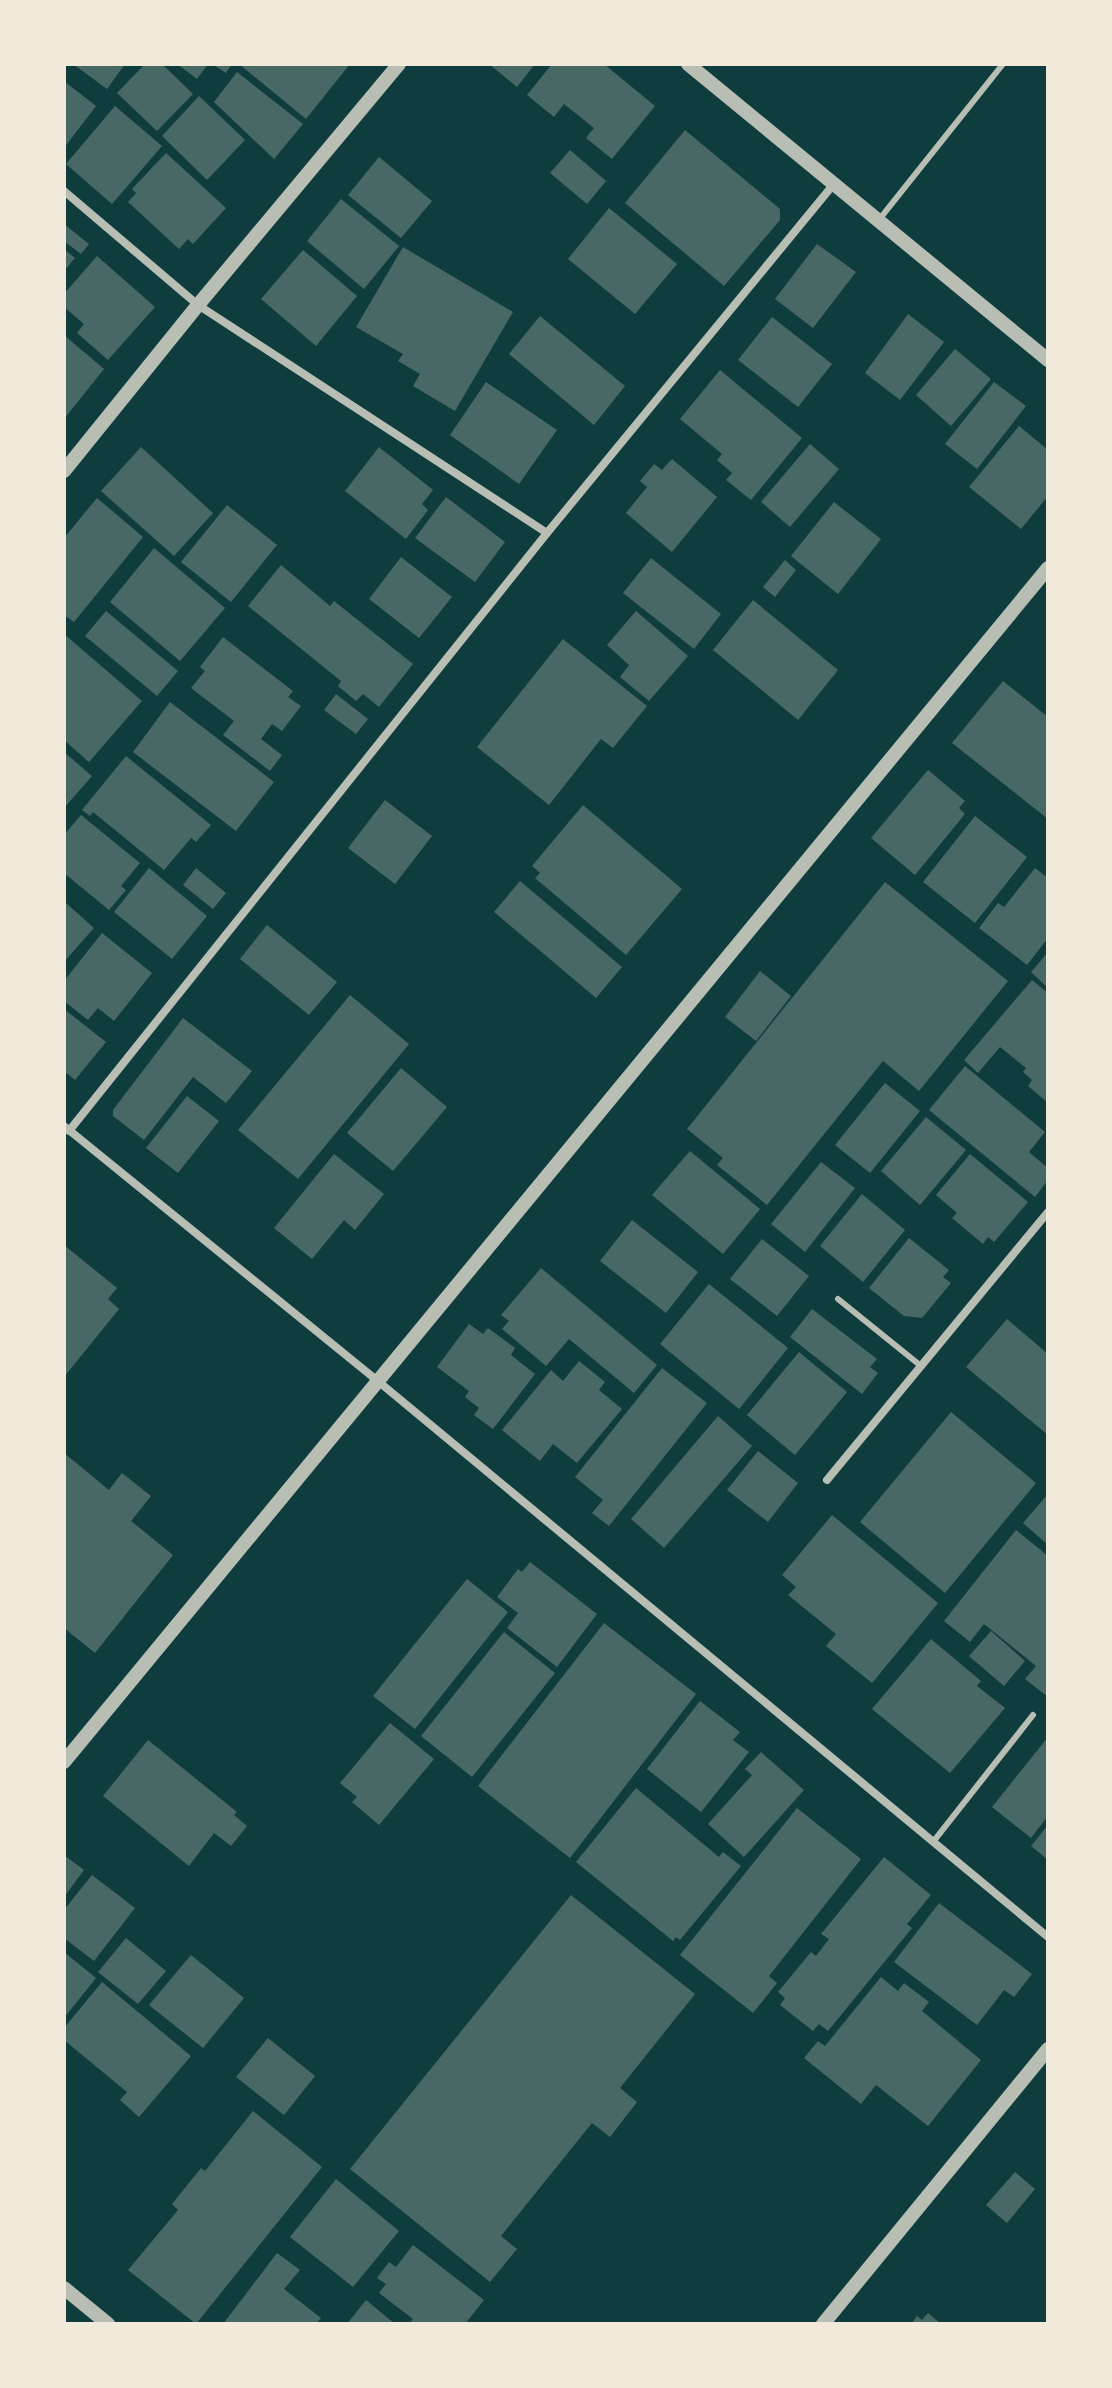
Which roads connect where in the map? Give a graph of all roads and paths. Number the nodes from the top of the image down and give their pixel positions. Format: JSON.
{"nodes":[{"id":1,"x":399,"y":64,"type":"edge"},
{"id":2,"x":688,"y":64,"type":"edge"},
{"id":3,"x":1003,"y":64,"type":"edge"},
{"id":4,"x":833,"y":185,"type":"junction"},
{"id":5,"x":64,"y":191,"type":"edge"},
{"id":6,"x":878,"y":221,"type":"junction"},
{"id":7,"x":198,"y":305,"type":"junction"},
{"id":8,"x":1048,"y":360,"type":"edge"},
{"id":9,"x":64,"y":471,"type":"edge"},
{"id":10,"x":547,"y":533,"type":"junction"},
{"id":11,"x":1048,"y":568,"type":"edge"},
{"id":12,"x":66,"y":1128,"type":"edge"},
{"id":13,"x":1048,"y":1212,"type":"edge"},
{"id":14,"x":838,"y":1299,"type":"dead end"},
{"id":15,"x":921,"y":1366,"type":"junction"},
{"id":16,"x":379,"y":1382,"type":"junction"},
{"id":17,"x":827,"y":1480,"type":"dead end"},
{"id":18,"x":1033,"y":1715,"type":"dead end"},
{"id":19,"x":64,"y":1762,"type":"edge"},
{"id":20,"x":933,"y":1842,"type":"junction"},
{"id":21,"x":1048,"y":1937,"type":"edge"},
{"id":22,"x":1048,"y":2049,"type":"edge"},
{"id":23,"x":64,"y":2288,"type":"edge"},
{"id":24,"x":108,"y":2324,"type":"edge"},
{"id":25,"x":823,"y":2324,"type":"edge"}],
"edges":[{"from":1,"to":7,"type":"street"},
{"from":2,"to":4,"type":"street"},
{"from":3,"to":6,"type":"lane"},
{"from":4,"to":6,"type":"street"},
{"from":4,"to":10,"type":"street"},
{"from":5,"to":7,"type":"street"},
{"from":6,"to":8,"type":"street"},
{"from":7,"to":9,"type":"street"},
{"from":7,"to":10,"type":"street"},
{"from":10,"to":12,"type":"street"},
{"from":11,"to":16,"type":"street"},
{"from":12,"to":16,"type":"street"},
{"from":13,"to":15,"type":"street"},
{"from":14,"to":15,"type":"lane"},
{"from":15,"to":17,"type":"street"},
{"from":16,"to":19,"type":"street"},
{"from":16,"to":20,"type":"street"},
{"from":18,"to":20,"type":"lane"},
{"from":20,"to":21,"type":"street"},
{"from":22,"to":25,"type":"street"},
{"from":23,"to":24,"type":"street"}]}
